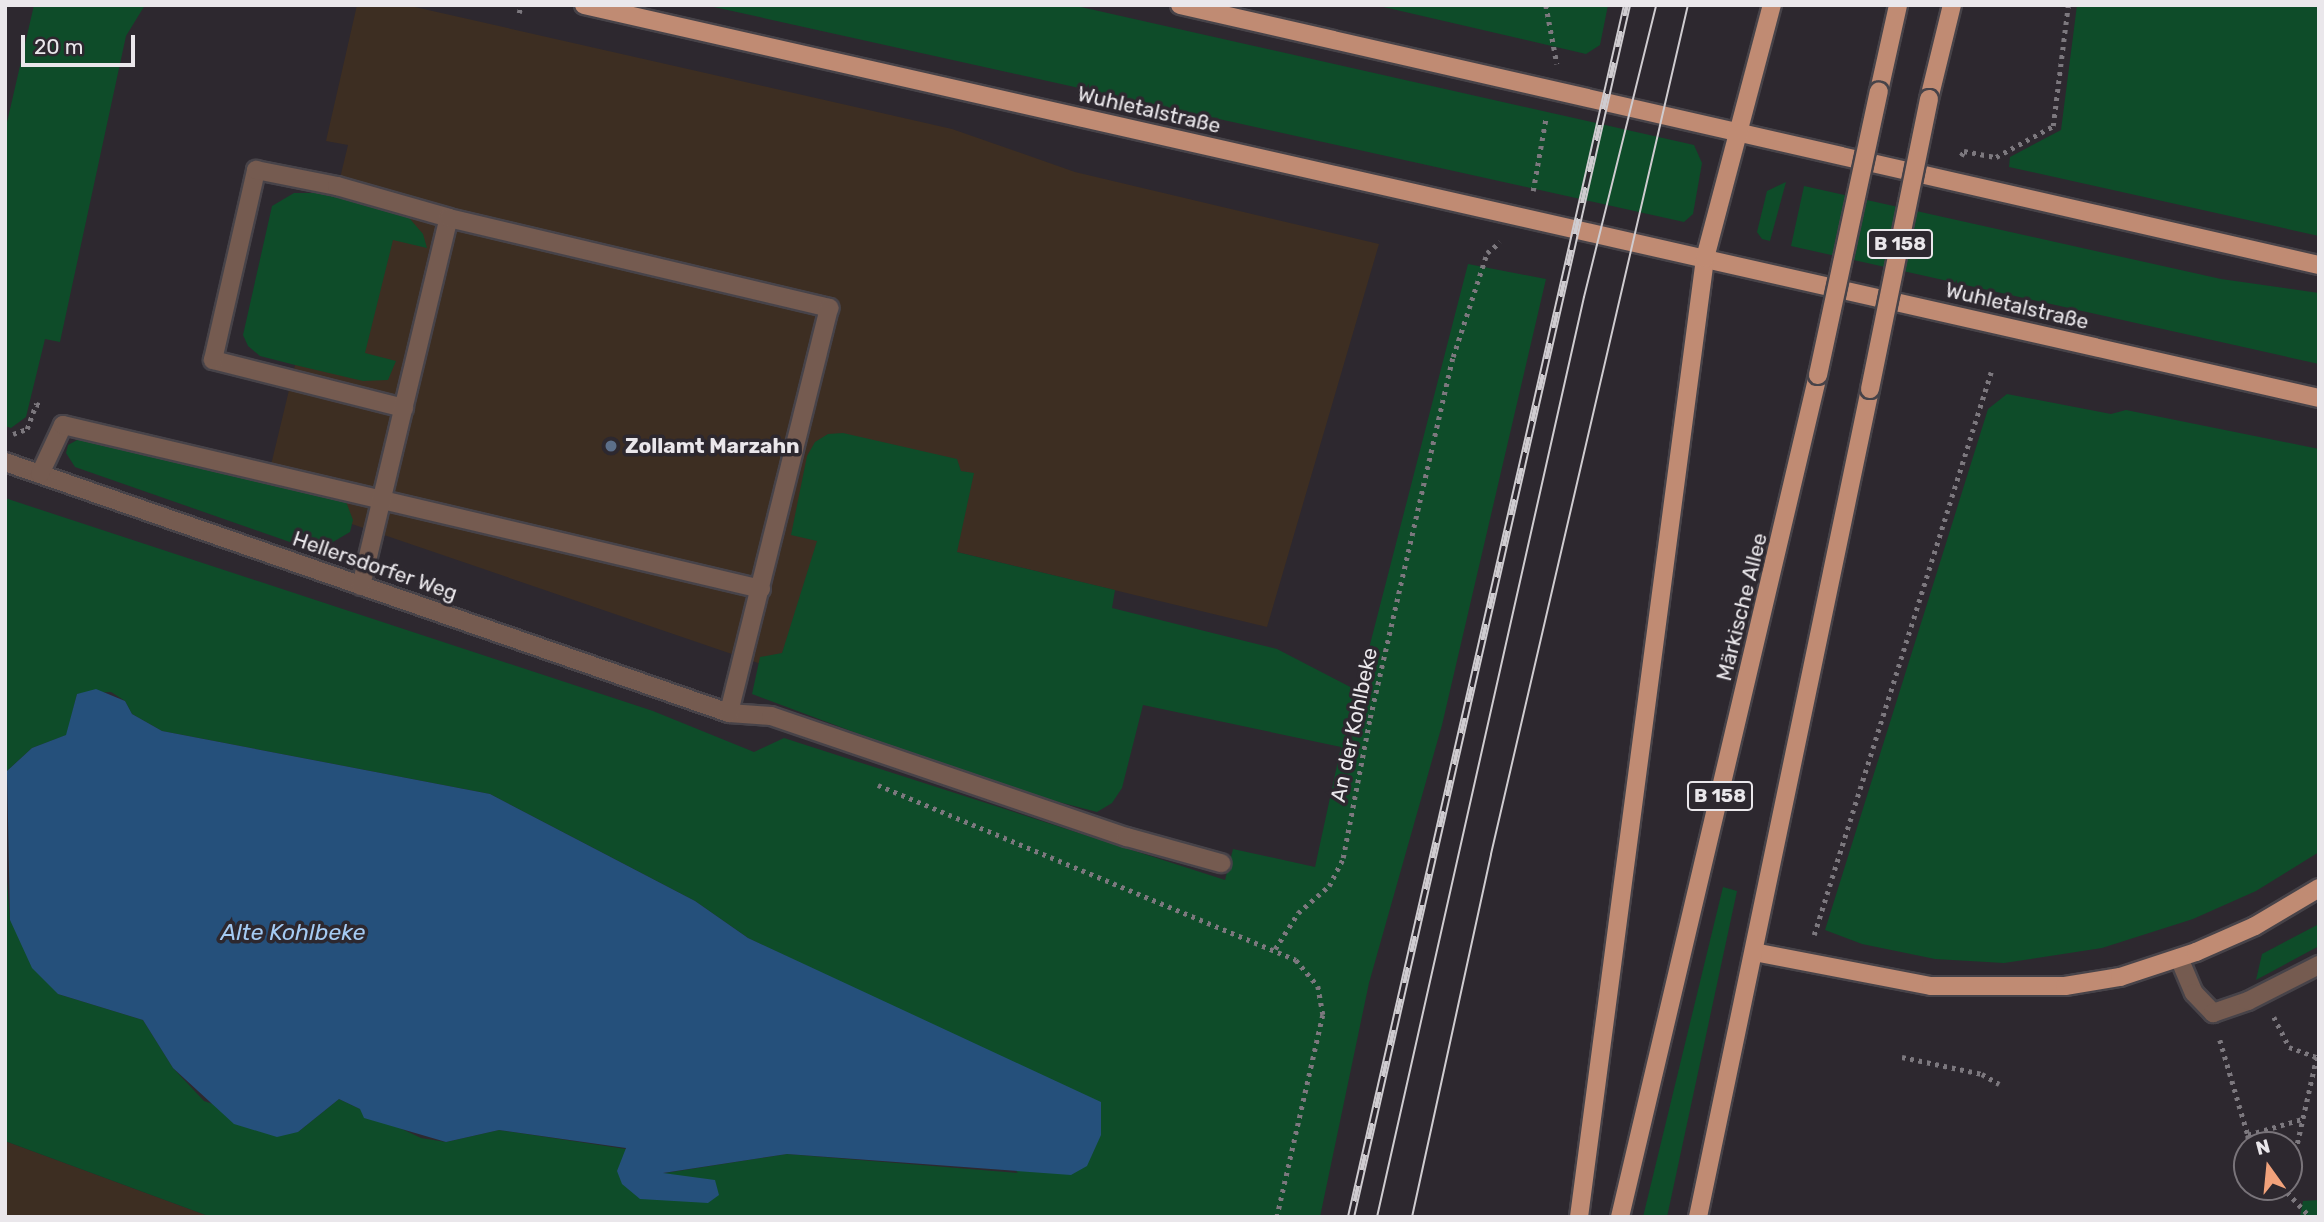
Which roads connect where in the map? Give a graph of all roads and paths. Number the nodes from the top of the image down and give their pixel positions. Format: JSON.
{"nodes":[{"id":1,"x":521,"y":5,"type":"edge"},
{"id":2,"x":584,"y":5,"type":"edge"},
{"id":3,"x":1180,"y":5,"type":"edge"},
{"id":4,"x":1546,"y":5,"type":"edge"},
{"id":5,"x":1772,"y":5,"type":"edge"},
{"id":6,"x":1898,"y":5,"type":"edge"},
{"id":7,"x":1952,"y":5,"type":"edge"},
{"id":8,"x":2068,"y":5,"type":"edge"},
{"id":9,"x":519,"y":13,"type":"dead end"},
{"id":10,"x":1551,"y":89,"type":"junction"},
{"id":11,"x":1735,"y":134,"type":"junction"},
{"id":12,"x":1957,"y":162,"type":"dead end"},
{"id":13,"x":449,"y":218,"type":"junction"},
{"id":14,"x":1528,"y":219,"type":"junction"},
{"id":15,"x":1705,"y":258,"type":"junction"},
{"id":16,"x":2319,"y":265,"type":"edge"},
{"id":17,"x":1991,"y":372,"type":"dead end"},
{"id":18,"x":2319,"y":398,"type":"edge"},
{"id":19,"x":404,"y":408,"type":"junction"},
{"id":20,"x":5,"y":462,"type":"edge"},
{"id":21,"x":40,"y":474,"type":"junction"},
{"id":22,"x":381,"y":499,"type":"junction"},
{"id":23,"x":361,"y":586,"type":"junction"},
{"id":24,"x":761,"y":589,"type":"junction"},
{"id":25,"x":729,"y":713,"type":"junction"},
{"id":26,"x":864,"y":779,"type":"dead end"},
{"id":27,"x":1221,"y":863,"type":"dead end"},
{"id":28,"x":2319,"y":888,"type":"edge"},
{"id":29,"x":1813,"y":937,"type":"dead end"},
{"id":30,"x":1275,"y":949,"type":"junction"},
{"id":31,"x":1754,"y":952,"type":"junction"},
{"id":32,"x":2179,"y":958,"type":"junction"},
{"id":33,"x":2319,"y":965,"type":"edge"},
{"id":34,"x":2262,"y":994,"type":"junction"},
{"id":35,"x":2213,"y":1013,"type":"junction"},
{"id":36,"x":2318,"y":1054,"type":"edge"},
{"id":37,"x":1902,"y":1057,"type":"dead end"},
{"id":38,"x":1999,"y":1084,"type":"dead end"},
{"id":39,"x":2303,"y":1119,"type":"junction"},
{"id":40,"x":2247,"y":1131,"type":"edge"},
{"id":41,"x":2262,"y":1131,"type":"edge"},
{"id":42,"x":2300,"y":1131,"type":"edge"},
{"id":43,"x":2295,"y":1201,"type":"edge"},
{"id":44,"x":1277,"y":1217,"type":"edge"},
{"id":45,"x":1579,"y":1217,"type":"edge"},
{"id":46,"x":1620,"y":1217,"type":"edge"},
{"id":47,"x":1698,"y":1217,"type":"edge"},
{"id":48,"x":2310,"y":1217,"type":"edge"}],
"edges":[{"from":1,"to":9,"type":"path"},
{"from":2,"to":14,"type":"main road","name":"Wuhletalstraße"},
{"from":3,"to":10,"type":"main road"},
{"from":4,"to":10,"type":"path"},
{"from":5,"to":11,"type":"main road"},
{"from":6,"to":46,"type":"main road","name":"Märkische Allee","number":"B 158","bridge":true},
{"from":7,"to":31,"type":"main road","number":"B 158","bridge":true},
{"from":8,"to":12,"type":"path"},
{"from":10,"to":11,"type":"main road"},
{"from":10,"to":14,"type":"path"},
{"from":11,"to":15,"type":"main road"},
{"from":11,"to":16,"type":"main road"},
{"from":13,"to":19,"type":"street"},
{"from":13,"to":19,"type":"street"},
{"from":13,"to":24,"type":"street"},
{"from":14,"to":15,"type":"main road","name":"Wuhletalstraße"},
{"from":14,"to":30,"type":"path","name":"An der Kohlbeke"},
{"from":15,"to":18,"type":"main road","name":"Wuhletalstraße"},
{"from":15,"to":45,"type":"main road"},
{"from":17,"to":29,"type":"path"},
{"from":19,"to":22,"type":"street"},
{"from":20,"to":21,"type":"street","name":"Hellersdorfer Weg"},
{"from":21,"to":22,"type":"street"},
{"from":21,"to":23,"type":"street","name":"Hellersdorfer Weg"},
{"from":22,"to":23,"type":"street"},
{"from":22,"to":24,"type":"street"},
{"from":23,"to":25,"type":"street","name":"Hellersdorfer Weg"},
{"from":24,"to":25,"type":"street"},
{"from":25,"to":27,"type":"street","name":"Hellersdorfer Weg"},
{"from":26,"to":30,"type":"path"},
{"from":28,"to":32,"type":"main road"},
{"from":30,"to":44,"type":"path"},
{"from":31,"to":32,"type":"main road"},
{"from":31,"to":47,"type":"main road","number":"B 158"},
{"from":32,"to":35,"type":"street"},
{"from":33,"to":34,"type":"street"},
{"from":34,"to":35,"type":"street"},
{"from":34,"to":36,"type":"path"},
{"from":35,"to":40,"type":"path"},
{"from":36,"to":39,"type":"path"},
{"from":37,"to":38,"type":"path"},
{"from":39,"to":41,"type":"path"},
{"from":39,"to":42,"type":"path"},
{"from":43,"to":48,"type":"path"}]}
